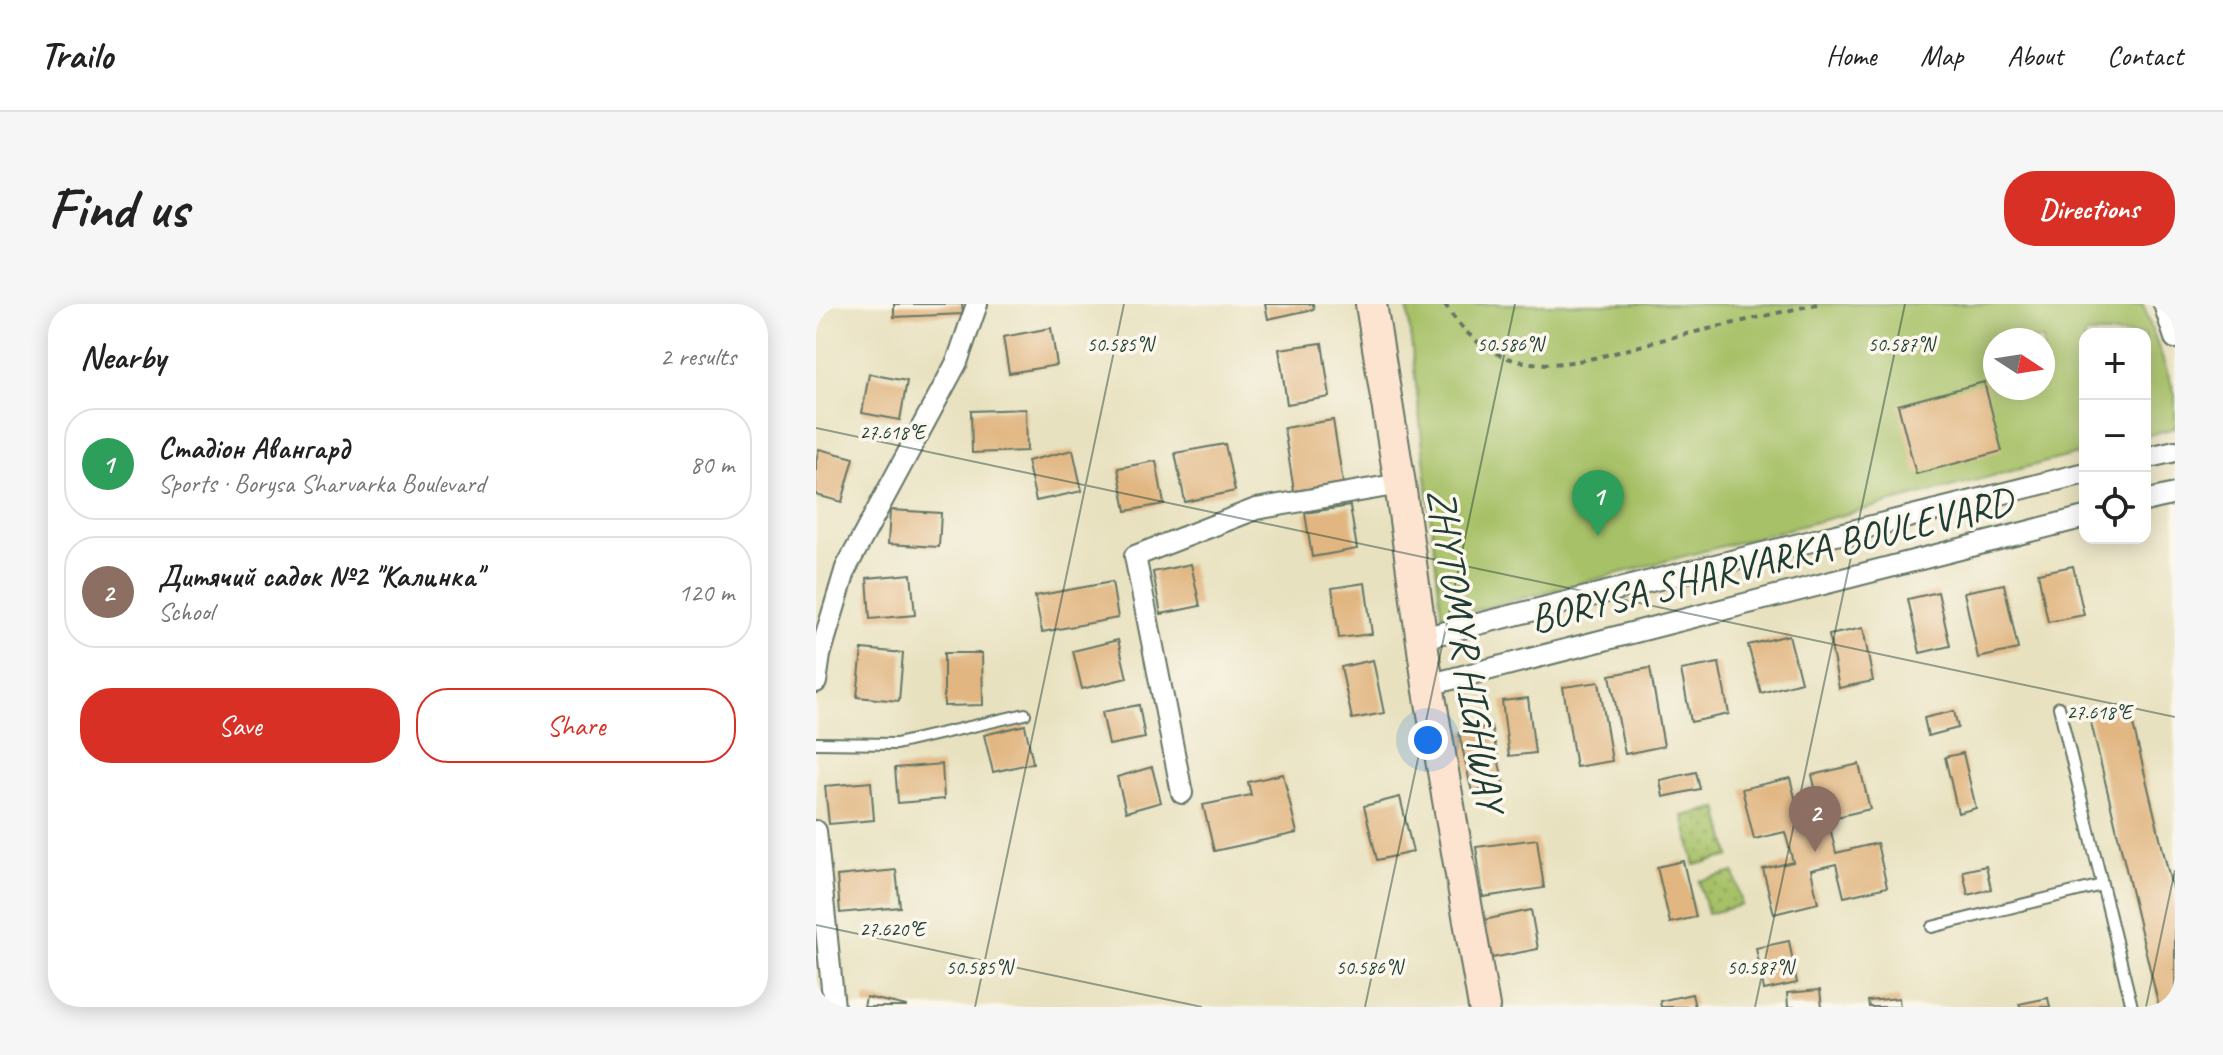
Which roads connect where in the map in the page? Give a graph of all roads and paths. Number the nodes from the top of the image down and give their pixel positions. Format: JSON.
{"nodes":[{"id":1,"x":977,"y":304,"type":"edge"},
{"id":2,"x":1371,"y":304,"type":"edge"},
{"id":3,"x":1445,"y":304,"type":"edge"},
{"id":4,"x":1817,"y":304,"type":"edge"},
{"id":5,"x":2164,"y":304,"type":"edge"},
{"id":6,"x":2175,"y":338,"type":"edge"},
{"id":7,"x":2175,"y":451,"type":"edge"},
{"id":8,"x":2151,"y":457,"type":"edge"},
{"id":9,"x":2079,"y":474,"type":"edge"},
{"id":10,"x":1400,"y":484,"type":"junction"},
{"id":11,"x":2175,"y":494,"type":"edge"},
{"id":12,"x":2151,"y":500,"type":"edge"},
{"id":13,"x":2079,"y":519,"type":"edge"},
{"id":14,"x":1422,"y":638,"type":"junction"},
{"id":15,"x":816,"y":682,"type":"edge"},
{"id":16,"x":1428,"y":685,"type":"junction"},
{"id":17,"x":2059,"y":707,"type":"dead end"},
{"id":18,"x":1025,"y":714,"type":"dead end"},
{"id":19,"x":816,"y":743,"type":"edge"},
{"id":20,"x":1182,"y":793,"type":"dead end"},
{"id":21,"x":816,"y":831,"type":"edge"},
{"id":22,"x":2102,"y":885,"type":"junction"},
{"id":23,"x":1932,"y":927,"type":"dead end"},
{"id":24,"x":834,"y":1007,"type":"edge"},
{"id":25,"x":1484,"y":1007,"type":"edge"},
{"id":26,"x":2132,"y":1007,"type":"edge"}],
"edges":[{"from":1,"to":15,"type":"street"},
{"from":2,"to":10,"type":"main road","name":"ZHYTOMYR HIGHWAY"},
{"from":3,"to":4,"type":"path"},
{"from":5,"to":6,"type":"street"},
{"from":7,"to":8,"type":"street"},
{"from":9,"to":14,"type":"street","name":"BORYSA SHARVARKA BOULEVARD"},
{"from":10,"to":14,"type":"main road","name":"ZHYTOMYR HIGHWAY"},
{"from":10,"to":20,"type":"street"},
{"from":11,"to":12,"type":"street"},
{"from":13,"to":16,"type":"street","name":"BORYSA SHARVARKA BOULEVARD"},
{"from":14,"to":16,"type":"main road","name":"ZHYTOMYR HIGHWAY"},
{"from":16,"to":25,"type":"main road","name":"ZHYTOMYR HIGHWAY"},
{"from":17,"to":22,"type":"lane"},
{"from":18,"to":19,"type":"lane"},
{"from":21,"to":24,"type":"street"},
{"from":22,"to":23,"type":"lane"},
{"from":22,"to":26,"type":"lane"}]}
